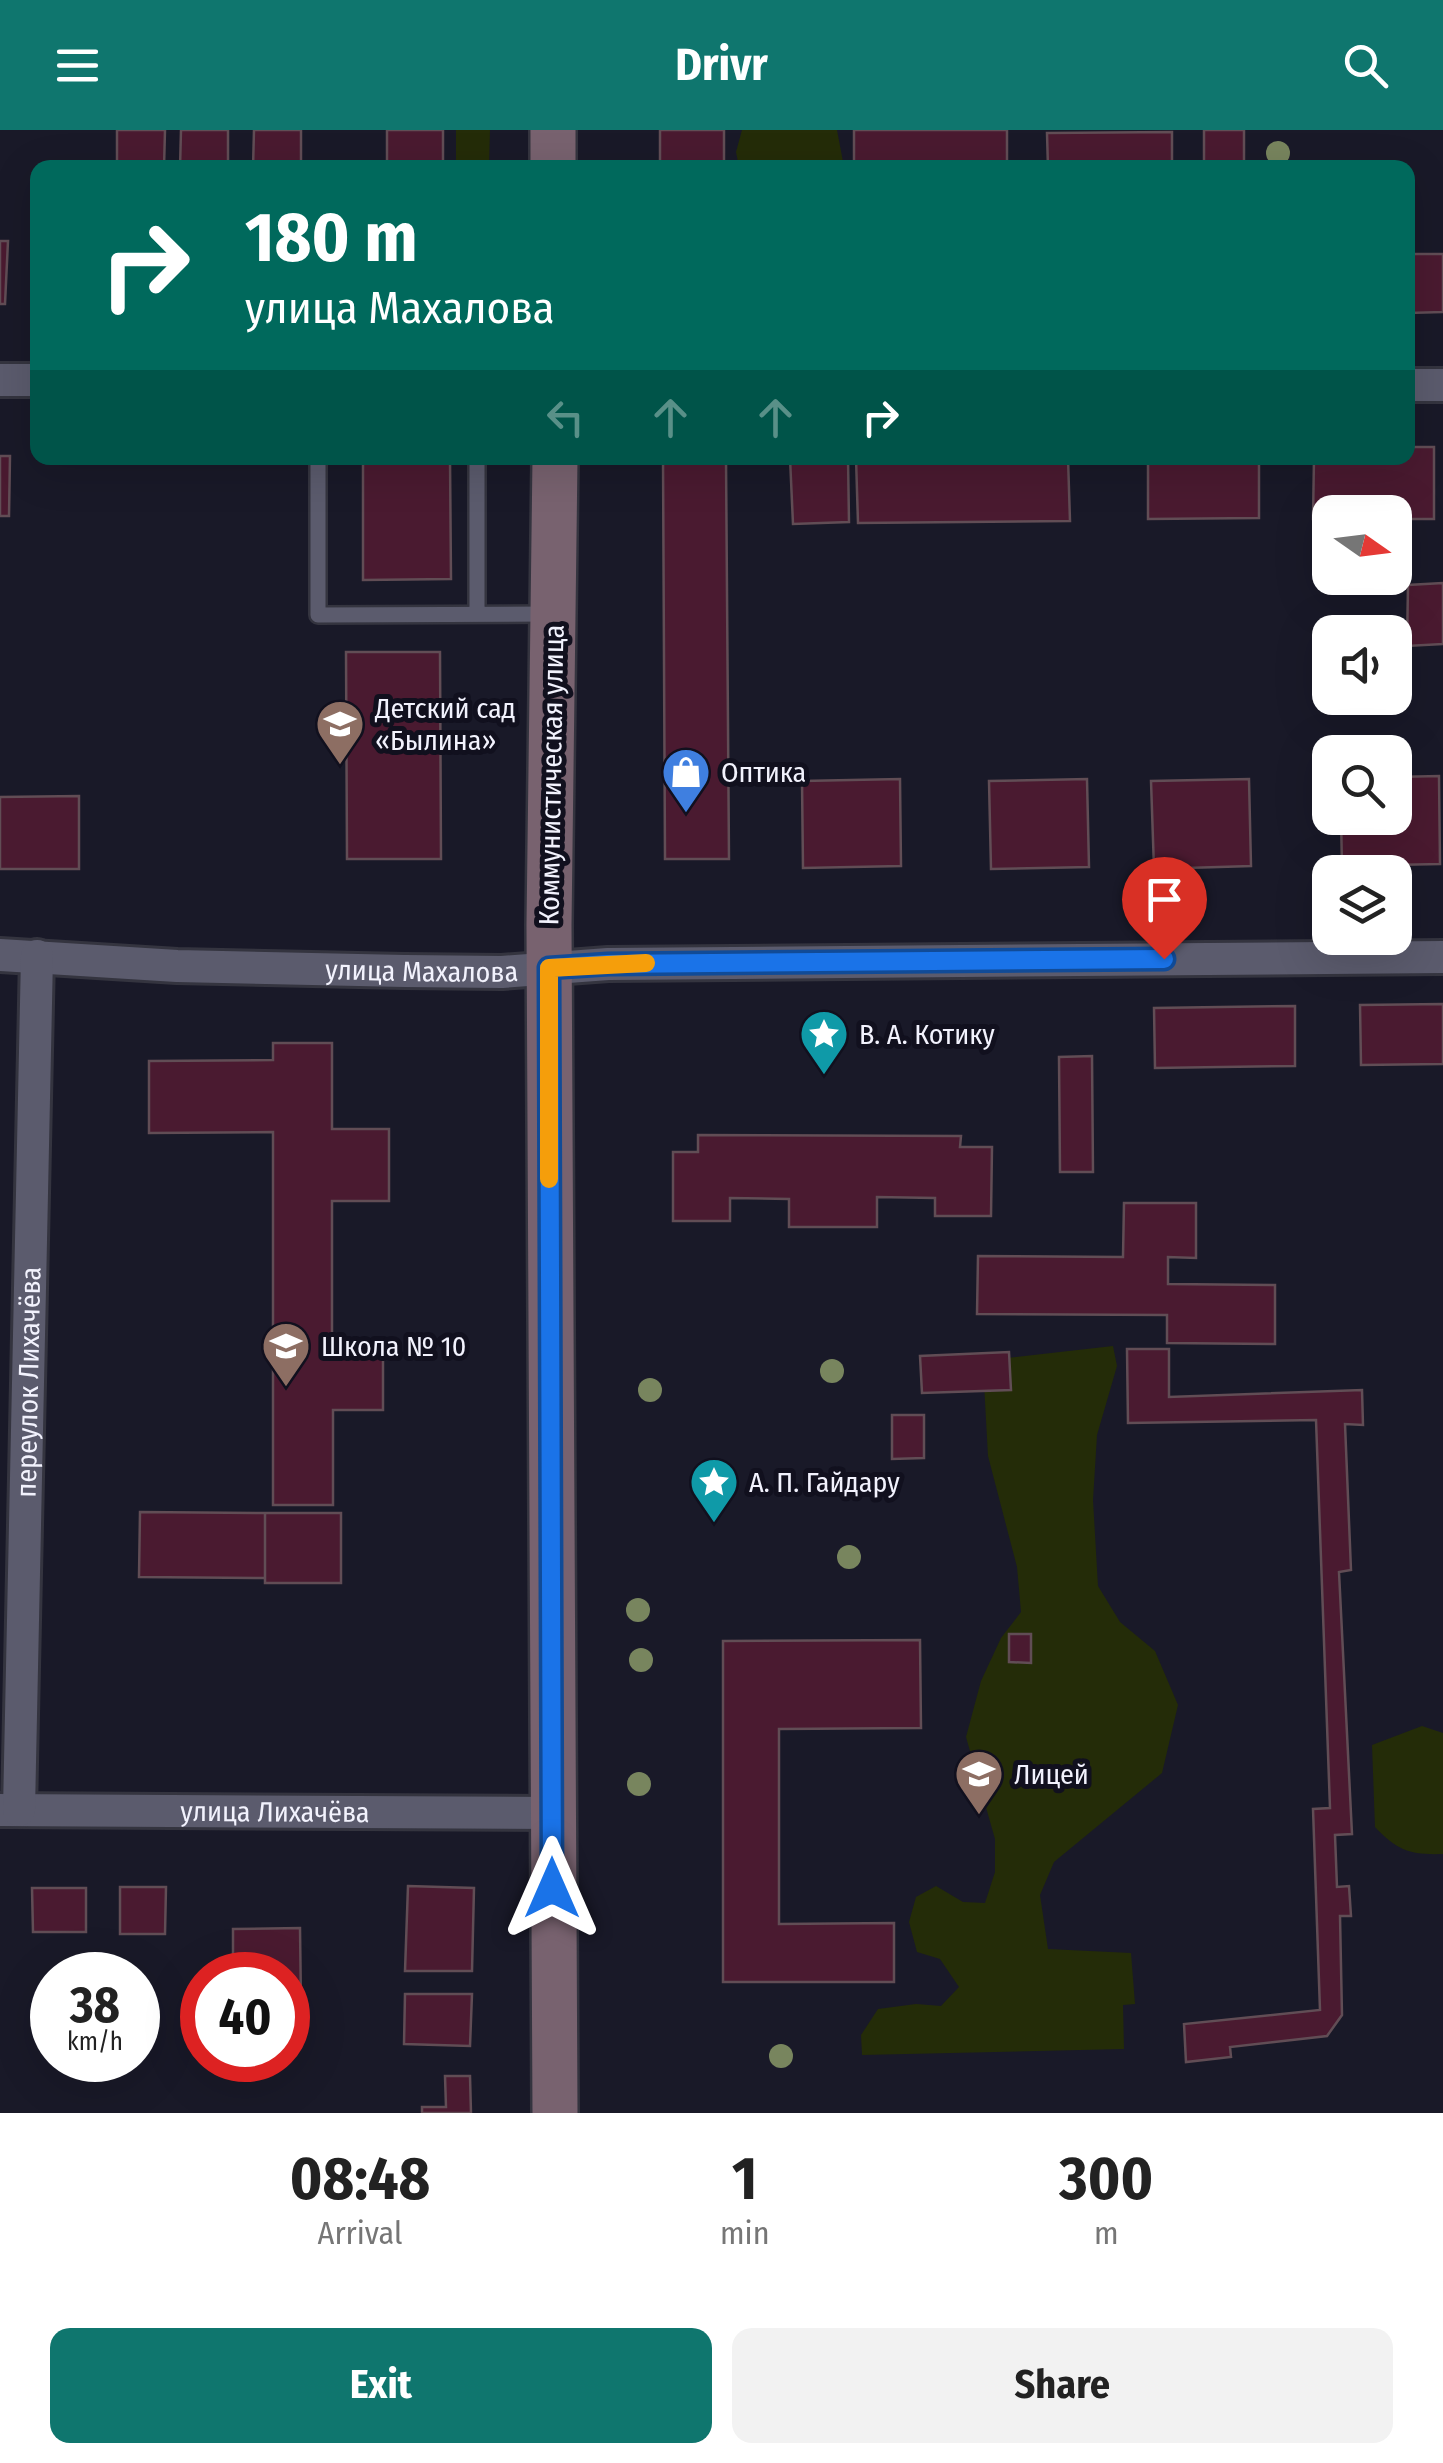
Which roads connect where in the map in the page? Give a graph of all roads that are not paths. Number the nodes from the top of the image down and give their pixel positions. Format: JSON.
{"nodes":[{"id":1,"x":552,"y":130,"type":"edge"},
{"id":2,"x":553,"y":160,"type":"edge"},
{"id":3,"x":0,"y":380,"type":"edge"},
{"id":4,"x":30,"y":380,"type":"edge"},
{"id":5,"x":1415,"y":384,"type":"edge"},
{"id":6,"x":1443,"y":384,"type":"edge"},
{"id":7,"x":318,"y":465,"type":"edge"},
{"id":8,"x":477,"y":465,"type":"edge"},
{"id":9,"x":555,"y":465,"type":"edge"},
{"id":10,"x":477,"y":614,"type":"junction"},
{"id":11,"x":553,"y":614,"type":"junction"},
{"id":12,"x":0,"y":954,"type":"edge"},
{"id":13,"x":37,"y":956,"type":"junction"},
{"id":14,"x":1443,"y":957,"type":"edge"},
{"id":15,"x":549,"y":968,"type":"junction"},
{"id":16,"x":9,"y":1810,"type":"edge"},
{"id":17,"x":552,"y":1812,"type":"junction"},
{"id":18,"x":555,"y":2113,"type":"edge"}],
"edges":[{"from":1,"to":2,"type":"street"},
{"from":3,"to":4,"type":"street"},
{"from":5,"to":6,"type":"street"},
{"from":7,"to":10,"type":"lane"},
{"from":8,"to":10,"type":"lane"},
{"from":9,"to":11,"type":"street","name":"Коммунистическая улица"},
{"from":10,"to":11,"type":"lane"},
{"from":11,"to":15,"type":"street","name":"Коммунистическая улица"},
{"from":12,"to":13,"type":"street","name":"улица Махалова"},
{"from":13,"to":15,"type":"street","name":"улица Махалова"},
{"from":13,"to":16,"type":"street","name":"переулок Лихачёва"},
{"from":14,"to":15,"type":"street","name":"улица Махалова"},
{"from":15,"to":17,"type":"street","name":"Коммунистическая улица"},
{"from":16,"to":17,"type":"street","name":"улица Лихачёва"},
{"from":17,"to":18,"type":"street","name":"Коммунистическая улица"}]}
